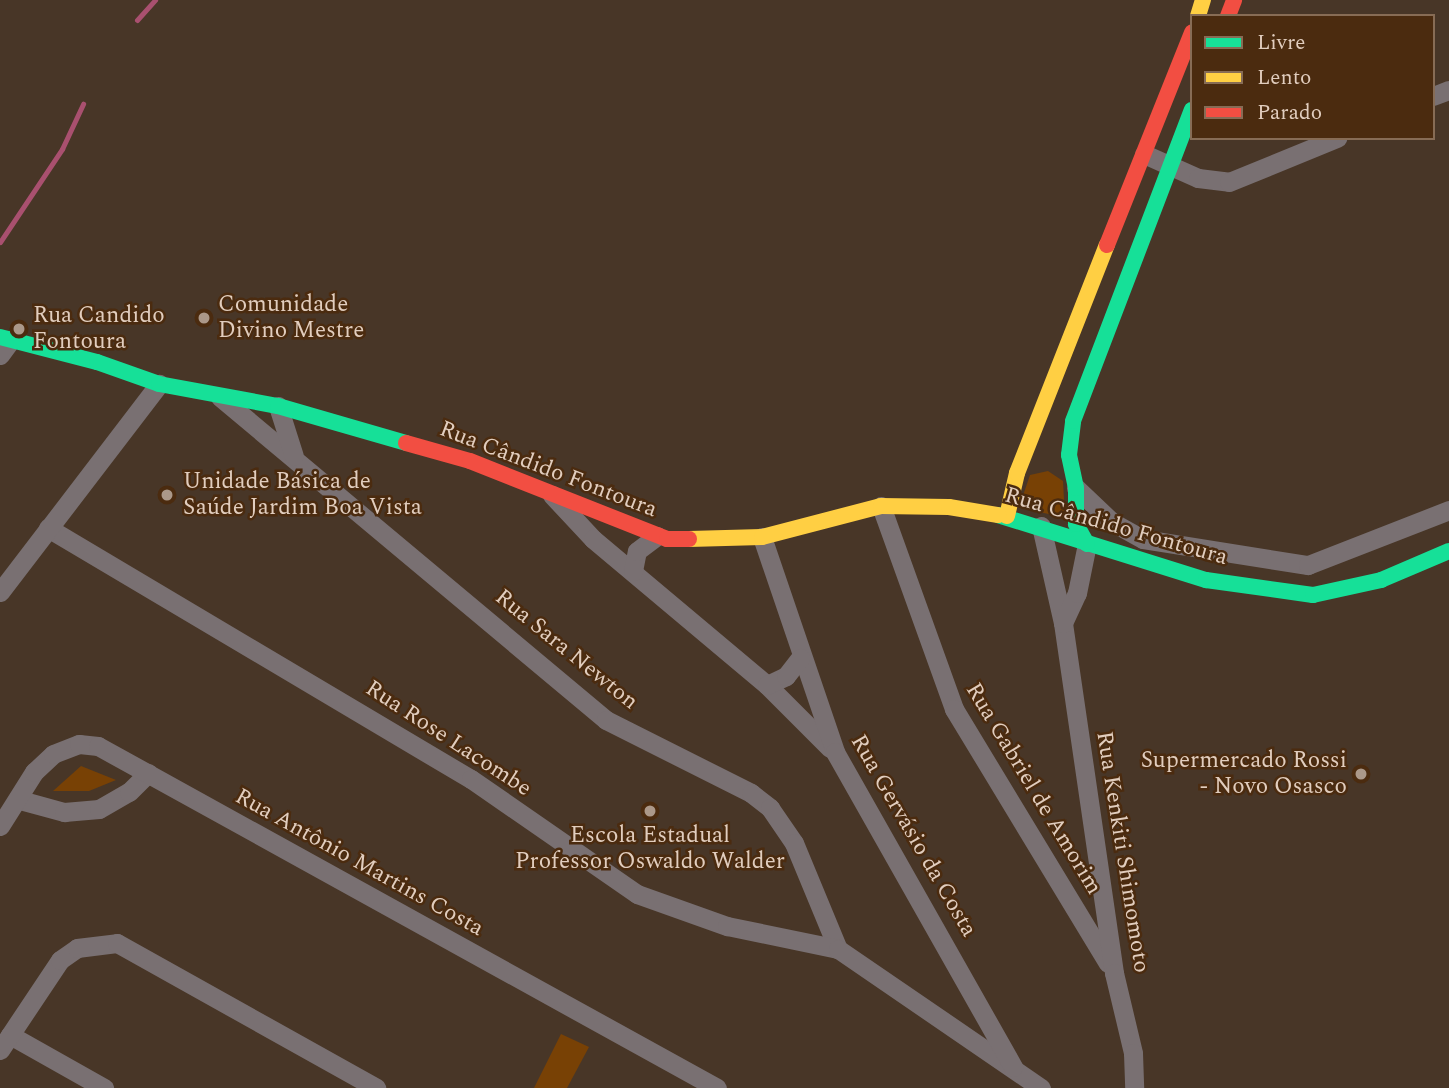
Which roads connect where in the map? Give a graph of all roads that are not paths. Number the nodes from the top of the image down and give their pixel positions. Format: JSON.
{"nodes":[{"id":1,"x":1190,"y":37,"type":"edge"},
{"id":2,"x":1190,"y":115,"type":"edge"},
{"id":3,"x":1332,"y":140,"type":"edge"},
{"id":4,"x":1144,"y":154,"type":"junction"},
{"id":5,"x":1170,"y":165,"type":"junction"},
{"id":6,"x":4,"y":344,"type":"edge"},
{"id":7,"x":159,"y":384,"type":"junction"},
{"id":8,"x":220,"y":397,"type":"junction"},
{"id":9,"x":278,"y":406,"type":"junction"},
{"id":10,"x":294,"y":456,"type":"junction"},
{"id":11,"x":1039,"y":460,"type":"dead end"},
{"id":12,"x":1021,"y":465,"type":"junction"},
{"id":13,"x":1068,"y":473,"type":"junction"},
{"id":14,"x":546,"y":489,"type":"junction"},
{"id":15,"x":881,"y":506,"type":"junction"},
{"id":16,"x":1449,"y":510,"type":"edge"},
{"id":17,"x":1007,"y":516,"type":"junction"},
{"id":18,"x":1041,"y":526,"type":"junction"},
{"id":19,"x":48,"y":527,"type":"junction"},
{"id":20,"x":657,"y":536,"type":"junction"},
{"id":21,"x":762,"y":537,"type":"junction"},
{"id":22,"x":1087,"y":544,"type":"junction"},
{"id":23,"x":1449,"y":551,"type":"edge"},
{"id":24,"x":633,"y":571,"type":"junction"},
{"id":25,"x":0,"y":592,"type":"edge"},
{"id":26,"x":1063,"y":623,"type":"junction"},
{"id":27,"x":800,"y":658,"type":"junction"},
{"id":28,"x":767,"y":685,"type":"junction"},
{"id":29,"x":835,"y":752,"type":"junction"},
{"id":30,"x":148,"y":773,"type":"junction"},
{"id":31,"x":20,"y":800,"type":"junction"},
{"id":32,"x":0,"y":825,"type":"edge"},
{"id":33,"x":838,"y":949,"type":"junction"},
{"id":34,"x":1114,"y":973,"type":"junction"},
{"id":35,"x":5,"y":1042,"type":"edge"},
{"id":36,"x":1015,"y":1071,"type":"junction"},
{"id":37,"x":104,"y":1088,"type":"edge"},
{"id":38,"x":376,"y":1088,"type":"edge"},
{"id":39,"x":717,"y":1088,"type":"edge"},
{"id":40,"x":1041,"y":1088,"type":"edge"},
{"id":41,"x":1134,"y":1088,"type":"edge"}],
"edges":[{"from":1,"to":4,"type":"main road"},
{"from":2,"to":5,"type":"main road"},
{"from":3,"to":5,"type":"street"},
{"from":4,"to":5,"type":"street"},
{"from":4,"to":12,"type":"main road"},
{"from":5,"to":13,"type":"main road"},
{"from":6,"to":7,"type":"main road","name":"Rua Cândido Fontoura"},
{"from":7,"to":8,"type":"main road","name":"Rua Cândido Fontoura"},
{"from":7,"to":19,"type":"street"},
{"from":8,"to":9,"type":"main road","name":"Rua Cândido Fontoura"},
{"from":8,"to":10,"type":"street","name":"Rua Sara Newton"},
{"from":9,"to":10,"type":"street"},
{"from":9,"to":14,"type":"main road","name":"Rua Cândido Fontoura"},
{"from":10,"to":33,"type":"street","name":"Rua Sara Newton"},
{"from":11,"to":12,"type":"main road"},
{"from":12,"to":17,"type":"main road"},
{"from":13,"to":16,"type":"street"},
{"from":13,"to":22,"type":"main road"},
{"from":14,"to":20,"type":"main road","name":"Rua Cândido Fontoura"},
{"from":14,"to":24,"type":"street"},
{"from":15,"to":17,"type":"main road","name":"Rua Cândido Fontoura"},
{"from":15,"to":21,"type":"main road","name":"Rua Cândido Fontoura"},
{"from":15,"to":34,"type":"street","name":"Rua Gabriel de Amorim"},
{"from":17,"to":18,"type":"main road","name":"Rua Cândido Fontoura"},
{"from":18,"to":22,"type":"main road","name":"Rua Cândido Fontoura"},
{"from":18,"to":26,"type":"street","name":"Rua Kenkiti Shimomoto"},
{"from":19,"to":25,"type":"street"},
{"from":19,"to":33,"type":"street","name":"Rua Rose Lacombe"},
{"from":20,"to":21,"type":"main road","name":"Rua Cândido Fontoura"},
{"from":20,"to":24,"type":"street"},
{"from":21,"to":27,"type":"street","name":"Rua Gervásio da Costa"},
{"from":22,"to":23,"type":"main road","name":"Rua Cândido Fontoura"},
{"from":22,"to":26,"type":"street"},
{"from":24,"to":28,"type":"street"},
{"from":26,"to":34,"type":"street","name":"Rua Kenkiti Shimomoto"},
{"from":27,"to":28,"type":"street"},
{"from":27,"to":29,"type":"street","name":"Rua Gervásio da Costa"},
{"from":28,"to":29,"type":"street"},
{"from":29,"to":36,"type":"street","name":"Rua Gervásio da Costa"},
{"from":30,"to":31,"type":"street"},
{"from":30,"to":31,"type":"street","name":"Rua Antônio Martins Costa"},
{"from":30,"to":39,"type":"street","name":"Rua Antônio Martins Costa"},
{"from":31,"to":32,"type":"street","name":"Rua Antônio Martins Costa"},
{"from":33,"to":36,"type":"street"},
{"from":34,"to":41,"type":"street","name":"Rua Kenkiti Shimomoto"},
{"from":35,"to":37,"type":"street"},
{"from":35,"to":38,"type":"street"},
{"from":36,"to":40,"type":"street"}]}
